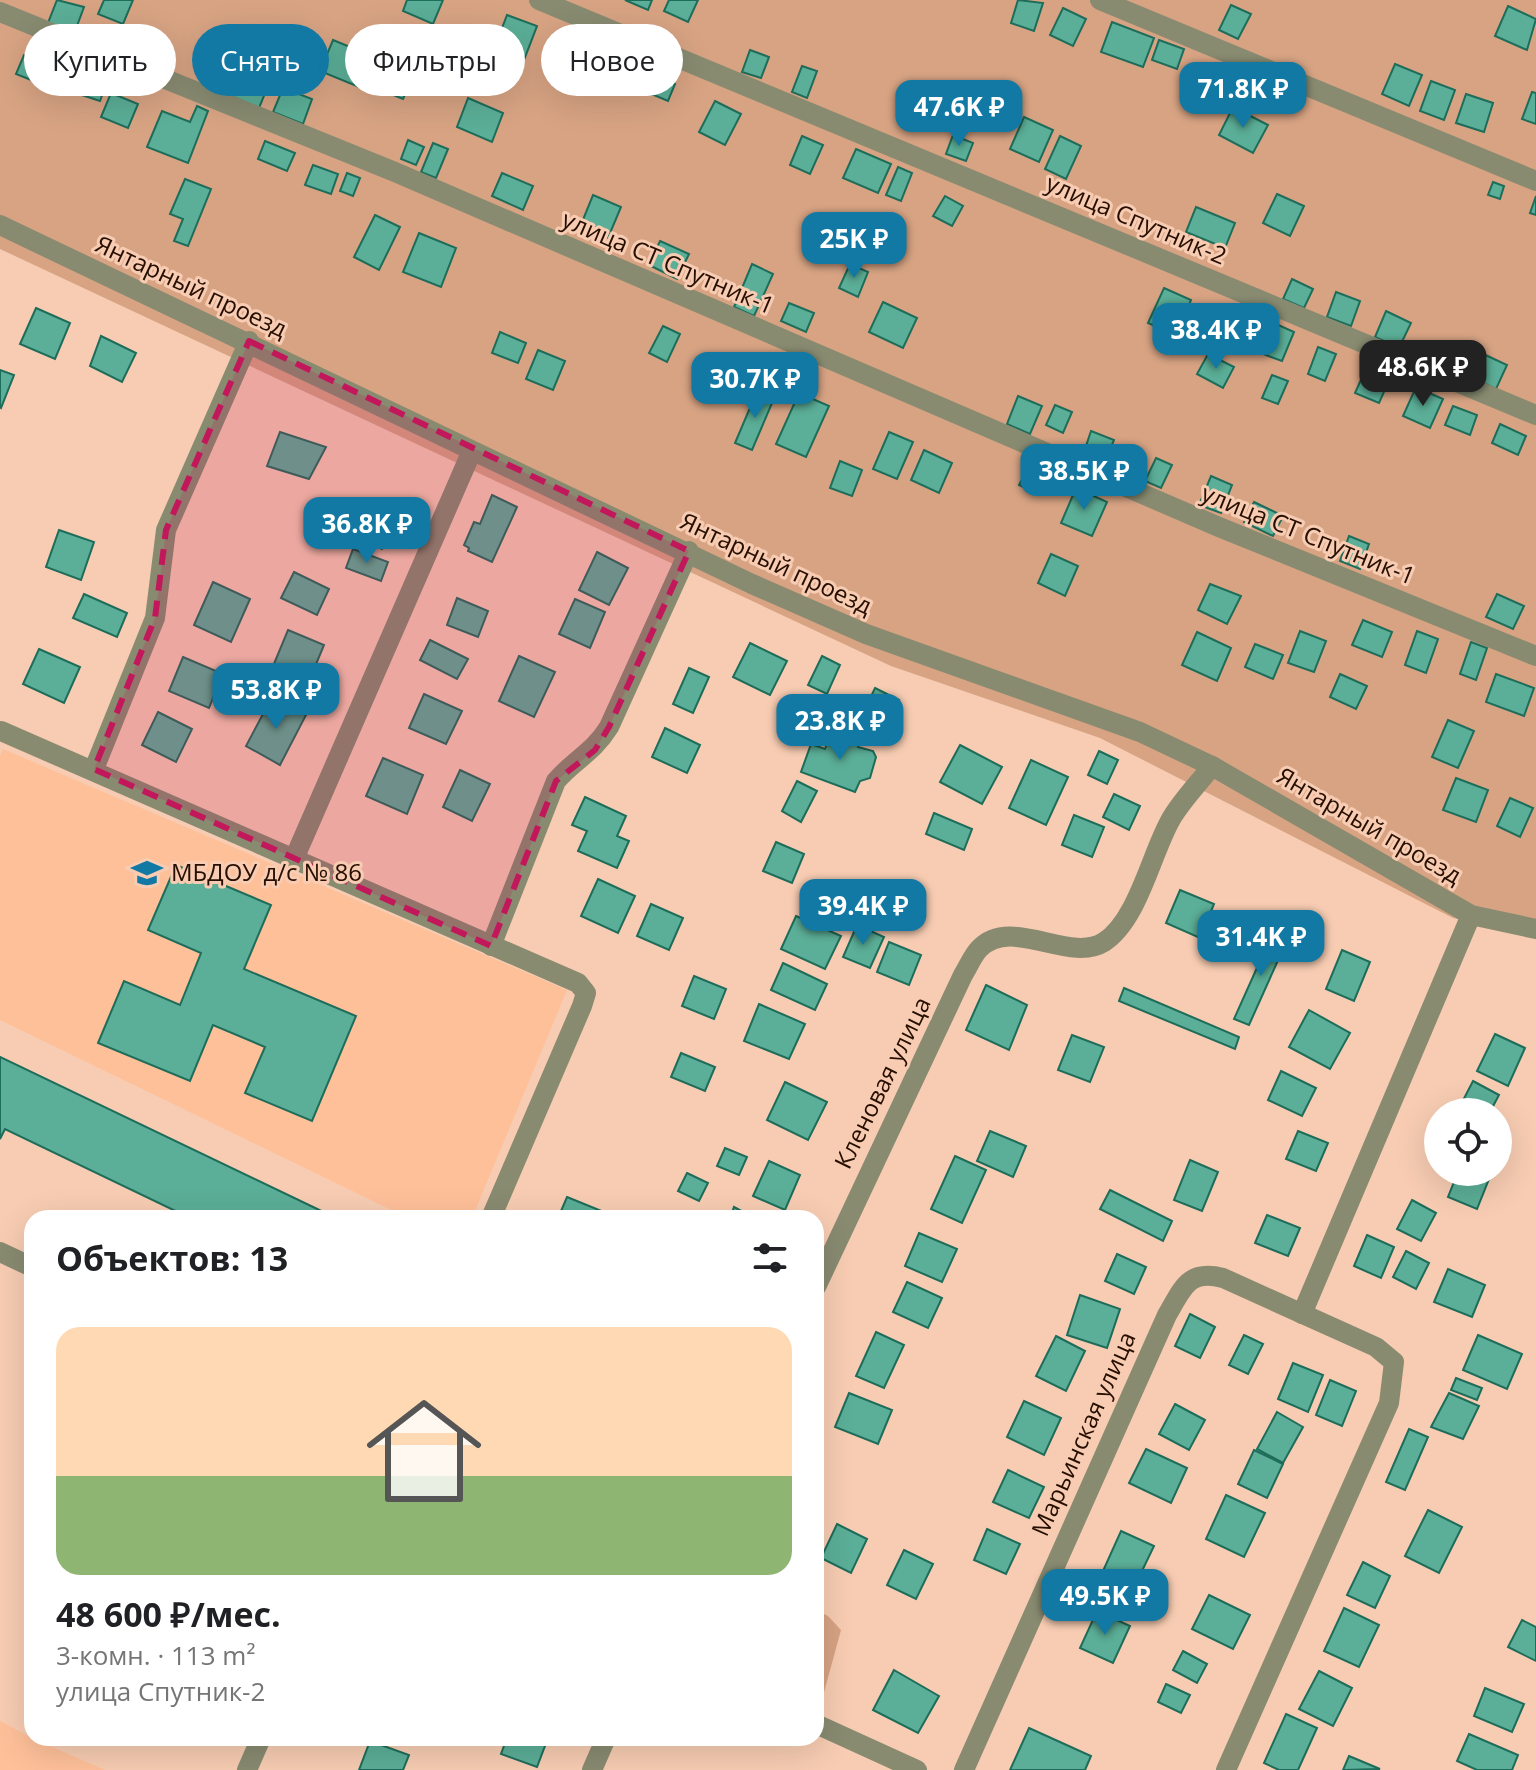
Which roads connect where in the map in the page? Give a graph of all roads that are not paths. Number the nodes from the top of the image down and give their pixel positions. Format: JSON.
{"nodes":[{"id":1,"x":539,"y":0,"type":"edge"},
{"id":2,"x":1100,"y":0,"type":"edge"},
{"id":3,"x":0,"y":12,"type":"edge"},
{"id":4,"x":1536,"y":181,"type":"edge"},
{"id":5,"x":0,"y":225,"type":"edge"},
{"id":6,"x":249,"y":341,"type":"junction"},
{"id":7,"x":1536,"y":415,"type":"edge"},
{"id":8,"x":471,"y":453,"type":"junction"},
{"id":9,"x":689,"y":551,"type":"junction"},
{"id":10,"x":1536,"y":656,"type":"edge"},
{"id":11,"x":1,"y":731,"type":"edge"},
{"id":12,"x":1212,"y":766,"type":"junction"},
{"id":13,"x":94,"y":769,"type":"junction"},
{"id":14,"x":294,"y":859,"type":"junction"},
{"id":15,"x":1471,"y":915,"type":"junction"},
{"id":16,"x":1536,"y":929,"type":"edge"},
{"id":17,"x":491,"y":946,"type":"junction"},
{"id":18,"x":494,"y":1210,"type":"edge"},
{"id":19,"x":0,"y":1252,"type":"edge"},
{"id":20,"x":24,"y":1263,"type":"edge"},
{"id":21,"x":824,"y":1270,"type":"edge"},
{"id":22,"x":1302,"y":1314,"type":"junction"},
{"id":23,"x":824,"y":1728,"type":"edge"},
{"id":24,"x":258,"y":1746,"type":"edge"},
{"id":25,"x":602,"y":1746,"type":"edge"},
{"id":26,"x":247,"y":1770,"type":"edge"},
{"id":27,"x":592,"y":1770,"type":"edge"},
{"id":28,"x":917,"y":1770,"type":"edge"},
{"id":29,"x":964,"y":1770,"type":"edge"},
{"id":30,"x":1226,"y":1770,"type":"edge"}],
"edges":[{"from":1,"to":7,"type":"street","name":"улица Спутник-2"},
{"from":2,"to":4,"type":"street"},
{"from":3,"to":10,"type":"street","name":"улица СТ Спутник-1"},
{"from":5,"to":6,"type":"street","name":"Янтарный проезд"},
{"from":6,"to":8,"type":"street","name":"Янтарный проезд"},
{"from":6,"to":13,"type":"street"},
{"from":8,"to":9,"type":"street","name":"Янтарный проезд"},
{"from":8,"to":14,"type":"street"},
{"from":9,"to":12,"type":"street","name":"Янтарный проезд"},
{"from":9,"to":17,"type":"street"},
{"from":11,"to":13,"type":"street"},
{"from":12,"to":15,"type":"street","name":"Янтарный проезд"},
{"from":12,"to":21,"type":"street","name":"Кленовая улица"},
{"from":13,"to":14,"type":"street"},
{"from":14,"to":17,"type":"street"},
{"from":15,"to":16,"type":"street","name":"Янтарный проезд"},
{"from":15,"to":22,"type":"street"},
{"from":17,"to":18,"type":"street"},
{"from":19,"to":20,"type":"street"},
{"from":22,"to":29,"type":"street","name":"Марьинская улица"},
{"from":22,"to":30,"type":"street","name":"Марьинская улица"},
{"from":23,"to":28,"type":"street"},
{"from":24,"to":26,"type":"street"},
{"from":25,"to":27,"type":"street"}]}
